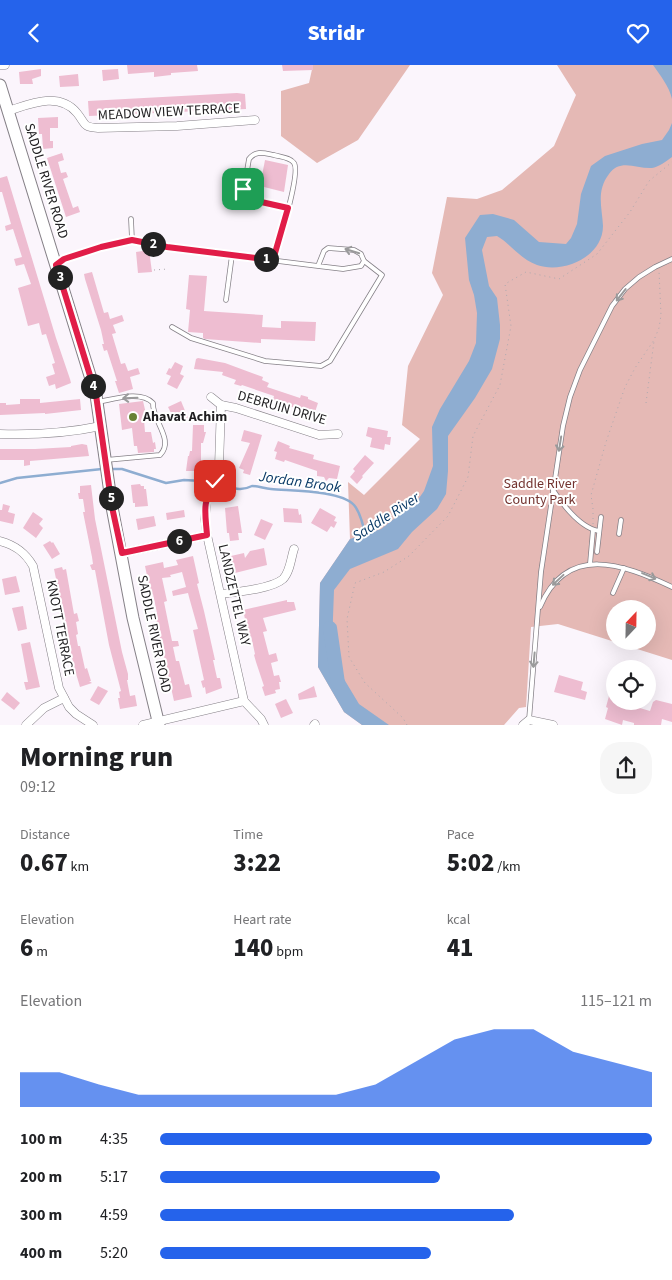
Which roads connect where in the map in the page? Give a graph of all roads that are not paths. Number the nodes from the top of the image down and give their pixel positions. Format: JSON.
{"nodes":[{"id":1,"x":0,"y":65,"type":"edge"},
{"id":2,"x":6,"y":65,"type":"edge"},
{"id":3,"x":0,"y":85,"type":"edge"},
{"id":4,"x":8,"y":111,"type":"junction"},
{"id":5,"x":254,"y":120,"type":"dead end"},
{"id":6,"x":288,"y":208,"type":"junction"},
{"id":7,"x":131,"y":219,"type":"dead end"},
{"id":8,"x":132,"y":240,"type":"junction"},
{"id":9,"x":232,"y":255,"type":"junction"},
{"id":10,"x":672,"y":259,"type":"edge"},
{"id":11,"x":273,"y":260,"type":"junction"},
{"id":12,"x":364,"y":261,"type":"junction"},
{"id":13,"x":56,"y":265,"type":"junction"},
{"id":14,"x":318,"y":266,"type":"junction"},
{"id":15,"x":226,"y":300,"type":"dead end"},
{"id":16,"x":172,"y":327,"type":"dead end"},
{"id":17,"x":211,"y":397,"type":"dead end"},
{"id":18,"x":98,"y":402,"type":"junction"},
{"id":19,"x":221,"y":405,"type":"junction"},
{"id":20,"x":102,"y":426,"type":"junction"},
{"id":21,"x":0,"y":433,"type":"edge"},
{"id":22,"x":338,"y":434,"type":"dead end"},
{"id":23,"x":107,"y":466,"type":"junction"},
{"id":24,"x":553,"y":490,"type":"junction"},
{"id":25,"x":601,"y":517,"type":"dead end"},
{"id":26,"x":621,"y":520,"type":"dead end"},
{"id":27,"x":593,"y":530,"type":"junction"},
{"id":28,"x":599,"y":531,"type":"junction"},
{"id":29,"x":619,"y":534,"type":"dead end"},
{"id":30,"x":207,"y":535,"type":"junction"},
{"id":31,"x":0,"y":541,"type":"edge"},
{"id":32,"x":294,"y":549,"type":"dead end"},
{"id":33,"x":597,"y":552,"type":"dead end"},
{"id":34,"x":122,"y":553,"type":"junction"},
{"id":35,"x":590,"y":564,"type":"junction"},
{"id":36,"x":624,"y":568,"type":"junction"},
{"id":37,"x":672,"y":587,"type":"edge"},
{"id":38,"x":613,"y":593,"type":"dead end"},
{"id":39,"x":221,"y":594,"type":"junction"},
{"id":40,"x":538,"y":611,"type":"junction"},
{"id":41,"x":64,"y":698,"type":"junction"},
{"id":42,"x":244,"y":701,"type":"junction"},
{"id":43,"x":159,"y":723,"type":"edge"},
{"id":44,"x":526,"y":723,"type":"edge"},
{"id":45,"x":26,"y":725,"type":"edge"},
{"id":46,"x":93,"y":725,"type":"edge"},
{"id":47,"x":143,"y":725,"type":"edge"},
{"id":48,"x":264,"y":725,"type":"edge"},
{"id":49,"x":553,"y":725,"type":"edge"}],
"edges":[{"from":1,"to":2,"type":"street"},
{"from":3,"to":4,"type":"main road","name":"SADDLE RIVER ROAD"},
{"from":4,"to":5,"type":"street","name":"MEADOW VIEW TERRACE"},
{"from":4,"to":13,"type":"main road","name":"SADDLE RIVER ROAD"},
{"from":6,"to":6,"type":"lane"},
{"from":6,"to":11,"type":"lane"},
{"from":7,"to":8,"type":"lane"},
{"from":8,"to":9,"type":"lane"},
{"from":8,"to":13,"type":"lane"},
{"from":9,"to":11,"type":"lane"},
{"from":9,"to":15,"type":"lane"},
{"from":10,"to":24,"type":"lane","one_way":true},
{"from":11,"to":14,"type":"lane"},
{"from":12,"to":14,"type":"lane"},
{"from":12,"to":14,"type":"lane","one_way":true},
{"from":12,"to":16,"type":"lane"},
{"from":13,"to":18,"type":"main road","name":"SADDLE RIVER ROAD"},
{"from":17,"to":19,"type":"street"},
{"from":18,"to":20,"type":"main road","name":"SADDLE RIVER ROAD"},
{"from":23,"to":18,"type":"lane","one_way":true},
{"from":19,"to":22,"type":"street","name":"DEBRUIN DRIVE"},
{"from":19,"to":30,"type":"street","name":"LANDZETTEL WAY"},
{"from":20,"to":21,"type":"street"},
{"from":20,"to":23,"type":"main road","name":"SADDLE RIVER ROAD"},
{"from":23,"to":34,"type":"main road","name":"SADDLE RIVER ROAD"},
{"from":24,"to":27,"type":"lane"},
{"from":24,"to":40,"type":"lane"},
{"from":25,"to":28,"type":"lane"},
{"from":26,"to":29,"type":"lane"},
{"from":27,"to":28,"type":"lane"},
{"from":27,"to":35,"type":"lane"},
{"from":28,"to":33,"type":"lane"},
{"from":30,"to":34,"type":"street"},
{"from":30,"to":39,"type":"street","name":"LANDZETTEL WAY"},
{"from":31,"to":41,"type":"street","name":"KNOTT TERRACE"},
{"from":32,"to":39,"type":"street"},
{"from":34,"to":43,"type":"main road","name":"SADDLE RIVER ROAD"},
{"from":35,"to":36,"type":"lane"},
{"from":35,"to":40,"type":"lane","one_way":true},
{"from":36,"to":37,"type":"lane","one_way":true},
{"from":36,"to":38,"type":"lane"},
{"from":39,"to":42,"type":"street","name":"LANDZETTEL WAY"},
{"from":40,"to":44,"type":"lane","one_way":true},
{"from":41,"to":45,"type":"street"},
{"from":41,"to":46,"type":"street","name":"KNOTT TERRACE"},
{"from":42,"to":43,"type":"street"},
{"from":42,"to":48,"type":"street"},
{"from":43,"to":47,"type":"street"},
{"from":44,"to":49,"type":"street"}]}
